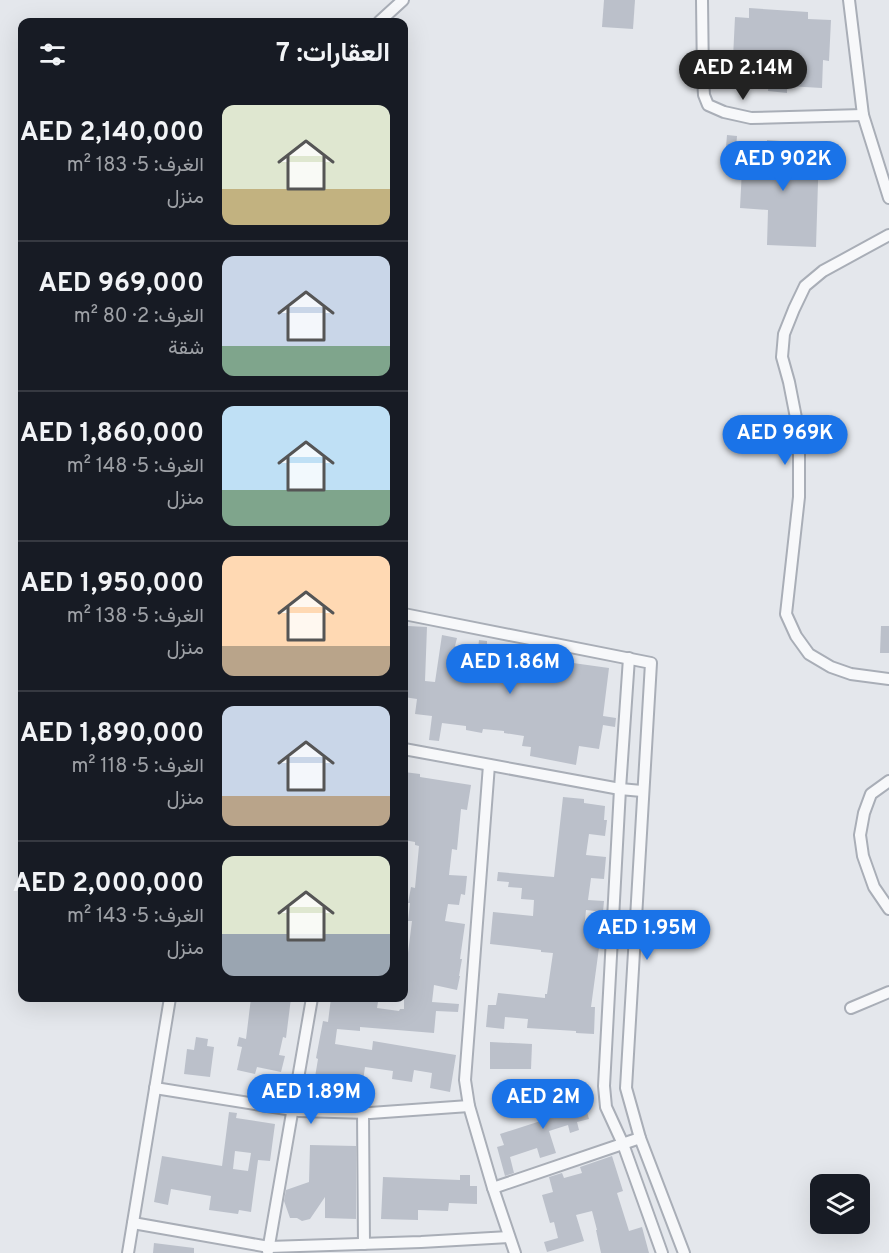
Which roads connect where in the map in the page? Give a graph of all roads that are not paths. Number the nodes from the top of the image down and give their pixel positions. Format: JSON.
{"nodes":[{"id":1,"x":403,"y":0,"type":"edge"},
{"id":2,"x":702,"y":0,"type":"edge"},
{"id":3,"x":849,"y":0,"type":"edge"},
{"id":4,"x":383,"y":18,"type":"edge"},
{"id":5,"x":863,"y":115,"type":"junction"},
{"id":6,"x":889,"y":198,"type":"edge"},
{"id":7,"x":889,"y":235,"type":"edge"},
{"id":8,"x":408,"y":615,"type":"edge"},
{"id":9,"x":629,"y":658,"type":"junction"},
{"id":10,"x":889,"y":679,"type":"edge"},
{"id":11,"x":408,"y":750,"type":"edge"},
{"id":12,"x":489,"y":765,"type":"junction"},
{"id":13,"x":889,"y":781,"type":"edge"},
{"id":14,"x":620,"y":789,"type":"junction"},
{"id":15,"x":642,"y":791,"type":"junction"},
{"id":16,"x":889,"y":909,"type":"edge"},
{"id":17,"x":889,"y":992,"type":"edge"},
{"id":18,"x":169,"y":1002,"type":"edge"},
{"id":19,"x":311,"y":1002,"type":"edge"},
{"id":20,"x":851,"y":1008,"type":"dead end"},
{"id":21,"x":155,"y":1088,"type":"junction"},
{"id":22,"x":469,"y":1106,"type":"junction"},
{"id":23,"x":292,"y":1110,"type":"junction"},
{"id":24,"x":363,"y":1113,"type":"junction"},
{"id":25,"x":640,"y":1138,"type":"junction"},
{"id":26,"x":623,"y":1144,"type":"junction"},
{"id":27,"x":493,"y":1188,"type":"junction"},
{"id":28,"x":133,"y":1223,"type":"junction"},
{"id":29,"x":509,"y":1237,"type":"junction"},
{"id":30,"x":364,"y":1244,"type":"junction"},
{"id":31,"x":391,"y":1248,"type":"edge"},
{"id":32,"x":268,"y":1250,"type":"edge"},
{"id":33,"x":128,"y":1253,"type":"edge"},
{"id":34,"x":515,"y":1253,"type":"edge"},
{"id":35,"x":662,"y":1253,"type":"edge"},
{"id":36,"x":684,"y":1253,"type":"edge"}],
"edges":[{"from":1,"to":4,"type":"street"},
{"from":2,"to":5,"type":"street"},
{"from":3,"to":5,"type":"street"},
{"from":5,"to":6,"type":"street"},
{"from":7,"to":10,"type":"street"},
{"from":8,"to":9,"type":"street"},
{"from":9,"to":14,"type":"street"},
{"from":9,"to":15,"type":"street"},
{"from":11,"to":12,"type":"street"},
{"from":12,"to":14,"type":"street"},
{"from":12,"to":22,"type":"street"},
{"from":13,"to":16,"type":"street"},
{"from":14,"to":15,"type":"street"},
{"from":14,"to":26,"type":"street"},
{"from":15,"to":25,"type":"street"},
{"from":17,"to":20,"type":"street"},
{"from":18,"to":21,"type":"street"},
{"from":19,"to":23,"type":"street"},
{"from":21,"to":23,"type":"street"},
{"from":21,"to":28,"type":"street"},
{"from":22,"to":24,"type":"street"},
{"from":22,"to":27,"type":"street"},
{"from":23,"to":24,"type":"street"},
{"from":23,"to":32,"type":"street"},
{"from":24,"to":30,"type":"street"},
{"from":25,"to":26,"type":"street"},
{"from":25,"to":36,"type":"street"},
{"from":26,"to":27,"type":"street"},
{"from":26,"to":35,"type":"street"},
{"from":27,"to":29,"type":"street"},
{"from":28,"to":32,"type":"street"},
{"from":28,"to":33,"type":"street"},
{"from":29,"to":31,"type":"street"},
{"from":29,"to":34,"type":"street"},
{"from":30,"to":31,"type":"street"},
{"from":30,"to":32,"type":"street"}]}
